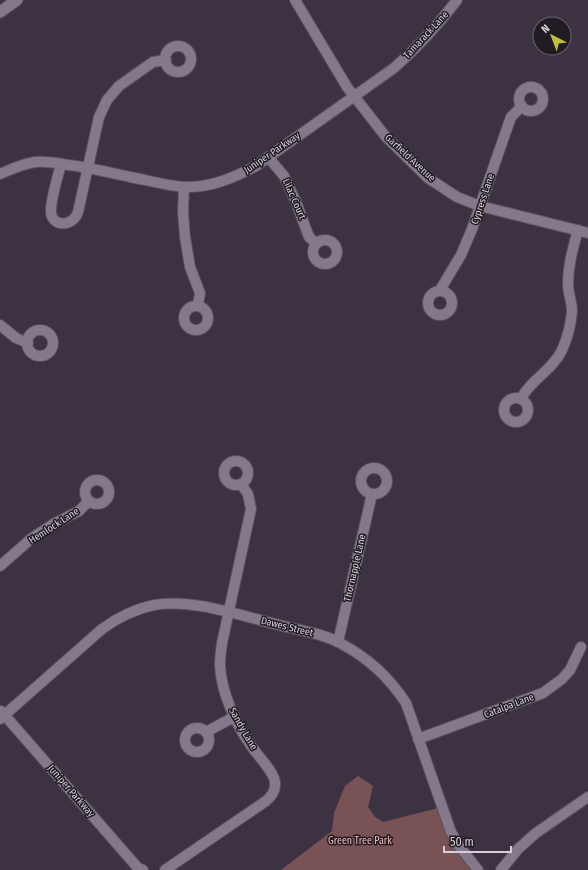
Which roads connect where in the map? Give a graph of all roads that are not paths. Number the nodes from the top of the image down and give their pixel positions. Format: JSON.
{"nodes":[{"id":1,"x":16,"y":0,"type":"edge"},
{"id":2,"x":295,"y":0,"type":"edge"},
{"id":3,"x":458,"y":0,"type":"edge"},
{"id":4,"x":0,"y":12,"type":"edge"},
{"id":5,"x":166,"y":60,"type":"dead end"},
{"id":6,"x":354,"y":96,"type":"junction"},
{"id":7,"x":522,"y":106,"type":"dead end"},
{"id":8,"x":268,"y":157,"type":"junction"},
{"id":9,"x":61,"y":164,"type":"junction"},
{"id":10,"x":87,"y":167,"type":"junction"},
{"id":11,"x":0,"y":174,"type":"edge"},
{"id":12,"x":184,"y":187,"type":"junction"},
{"id":13,"x":480,"y":206,"type":"junction"},
{"id":14,"x":578,"y":230,"type":"junction"},
{"id":15,"x":588,"y":233,"type":"edge"},
{"id":16,"x":316,"y":243,"type":"dead end"},
{"id":17,"x":440,"y":290,"type":"dead end"},
{"id":18,"x":198,"y":305,"type":"dead end"},
{"id":19,"x":0,"y":325,"type":"edge"},
{"id":20,"x":28,"y":343,"type":"dead end"},
{"id":21,"x":521,"y":399,"type":"dead end"},
{"id":22,"x":242,"y":484,"type":"dead end"},
{"id":23,"x":372,"y":494,"type":"dead end"},
{"id":24,"x":89,"y":501,"type":"dead end"},
{"id":25,"x":0,"y":566,"type":"edge"},
{"id":26,"x":228,"y":613,"type":"junction"},
{"id":27,"x":338,"y":642,"type":"junction"},
{"id":28,"x":581,"y":647,"type":"dead end"},
{"id":29,"x":1,"y":715,"type":"edge"},
{"id":30,"x":234,"y":717,"type":"junction"},
{"id":31,"x":206,"y":732,"type":"dead end"},
{"id":32,"x":418,"y":739,"type":"junction"},
{"id":33,"x":588,"y":797,"type":"edge"},
{"id":34,"x":143,"y":870,"type":"edge"},
{"id":35,"x":165,"y":870,"type":"edge"},
{"id":36,"x":478,"y":870,"type":"edge"},
{"id":37,"x":501,"y":870,"type":"edge"}],
"edges":[{"from":1,"to":4,"type":"street"},
{"from":2,"to":6,"type":"street","name":"Garfield Avenue"},
{"from":3,"to":6,"type":"street","name":"Tamarack Lane"},
{"from":5,"to":10,"type":"street"},
{"from":6,"to":8,"type":"street","name":"Juniper Parkway"},
{"from":6,"to":13,"type":"street","name":"Garfield Avenue"},
{"from":7,"to":13,"type":"street","name":"Cypress Lane"},
{"from":8,"to":12,"type":"street","name":"Juniper Parkway"},
{"from":8,"to":16,"type":"street","name":"Lilac Court"},
{"from":9,"to":10,"type":"street","name":"Juniper Parkway"},
{"from":9,"to":10,"type":"street"},
{"from":9,"to":11,"type":"street","name":"Juniper Parkway"},
{"from":10,"to":12,"type":"street","name":"Juniper Parkway"},
{"from":12,"to":18,"type":"street"},
{"from":13,"to":14,"type":"street","name":"Garfield Avenue"},
{"from":13,"to":17,"type":"street","name":"Cypress Lane"},
{"from":14,"to":15,"type":"street","name":"Garfield Avenue"},
{"from":14,"to":21,"type":"street"},
{"from":19,"to":20,"type":"street"},
{"from":22,"to":26,"type":"street","name":"Sandy Lane"},
{"from":23,"to":27,"type":"street","name":"Thornapple Lane"},
{"from":24,"to":25,"type":"street","name":"Hemlock Lane"},
{"from":26,"to":27,"type":"street","name":"Dawes Street"},
{"from":26,"to":29,"type":"street","name":"Dawes Street"},
{"from":26,"to":30,"type":"street","name":"Sandy Lane"},
{"from":27,"to":32,"type":"street","name":"Dawes Street"},
{"from":28,"to":32,"type":"street","name":"Catalpa Lane"},
{"from":29,"to":34,"type":"street","name":"Juniper Parkway"},
{"from":30,"to":31,"type":"street"},
{"from":30,"to":35,"type":"street","name":"Sandy Lane"},
{"from":32,"to":36,"type":"street","name":"Dawes Street"},
{"from":33,"to":37,"type":"street"}]}
